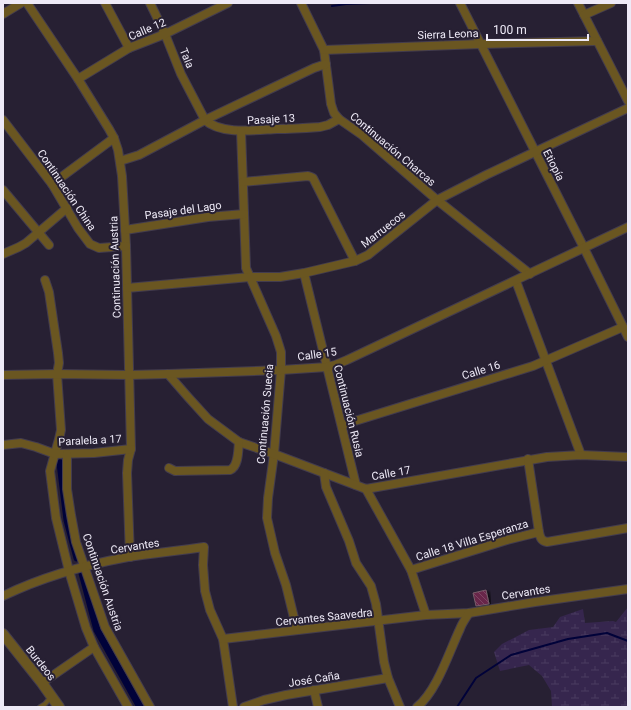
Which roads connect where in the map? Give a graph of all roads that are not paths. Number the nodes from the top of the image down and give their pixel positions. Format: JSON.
{"nodes":[{"id":1,"x":20,"y":3,"type":"edge"},
{"id":2,"x":27,"y":3,"type":"edge"},
{"id":3,"x":105,"y":3,"type":"edge"},
{"id":4,"x":150,"y":3,"type":"edge"},
{"id":5,"x":301,"y":3,"type":"edge"},
{"id":6,"x":460,"y":3,"type":"edge"},
{"id":7,"x":578,"y":3,"type":"edge"},
{"id":8,"x":611,"y":3,"type":"edge"},
{"id":9,"x":223,"y":4,"type":"edge"},
{"id":10,"x":3,"y":14,"type":"edge"},
{"id":11,"x":584,"y":15,"type":"junction"},
{"id":12,"x":165,"y":34,"type":"junction"},
{"id":13,"x":597,"y":41,"type":"junction"},
{"id":14,"x":481,"y":44,"type":"junction"},
{"id":15,"x":129,"y":48,"type":"junction"},
{"id":16,"x":324,"y":50,"type":"junction"},
{"id":17,"x":326,"y":64,"type":"junction"},
{"id":18,"x":78,"y":79,"type":"junction"},
{"id":19,"x":628,"y":101,"type":"edge"},
{"id":20,"x":628,"y":108,"type":"edge"},
{"id":21,"x":339,"y":119,"type":"junction"},
{"id":22,"x":3,"y":120,"type":"edge"},
{"id":23,"x":205,"y":120,"type":"junction"},
{"id":24,"x":241,"y":131,"type":"junction"},
{"id":25,"x":114,"y":138,"type":"junction"},
{"id":26,"x":535,"y":152,"type":"junction"},
{"id":27,"x":120,"y":161,"type":"junction"},
{"id":28,"x":243,"y":182,"type":"junction"},
{"id":29,"x":52,"y":184,"type":"junction"},
{"id":30,"x":3,"y":190,"type":"edge"},
{"id":31,"x":437,"y":200,"type":"junction"},
{"id":32,"x":67,"y":208,"type":"junction"},
{"id":33,"x":244,"y":214,"type":"junction"},
{"id":34,"x":628,"y":226,"type":"edge"},
{"id":35,"x":125,"y":230,"type":"junction"},
{"id":36,"x":39,"y":233,"type":"junction"},
{"id":37,"x":49,"y":245,"type":"dead end"},
{"id":38,"x":126,"y":246,"type":"junction"},
{"id":39,"x":584,"y":248,"type":"junction"},
{"id":40,"x":3,"y":254,"type":"edge"},
{"id":41,"x":355,"y":261,"type":"junction"},
{"id":42,"x":304,"y":273,"type":"junction"},
{"id":43,"x":530,"y":274,"type":"junction"},
{"id":44,"x":250,"y":277,"type":"junction"},
{"id":45,"x":45,"y":280,"type":"dead end"},
{"id":46,"x":516,"y":281,"type":"junction"},
{"id":47,"x":127,"y":288,"type":"junction"},
{"id":48,"x":623,"y":327,"type":"junction"},
{"id":49,"x":628,"y":337,"type":"edge"},
{"id":50,"x":546,"y":361,"type":"junction"},
{"id":51,"x":327,"y":367,"type":"junction"},
{"id":52,"x":282,"y":370,"type":"junction"},
{"id":53,"x":58,"y":374,"type":"junction"},
{"id":54,"x":168,"y":374,"type":"junction"},
{"id":55,"x":3,"y":375,"type":"edge"},
{"id":56,"x":129,"y":375,"type":"junction"},
{"id":57,"x":342,"y":425,"type":"junction"},
{"id":58,"x":239,"y":442,"type":"junction"},
{"id":59,"x":3,"y":445,"type":"edge"},
{"id":60,"x":131,"y":449,"type":"junction"},
{"id":61,"x":55,"y":454,"type":"junction"},
{"id":62,"x":67,"y":454,"type":"junction"},
{"id":63,"x":274,"y":454,"type":"junction"},
{"id":64,"x":582,"y":456,"type":"junction"},
{"id":65,"x":628,"y":457,"type":"edge"},
{"id":66,"x":528,"y":459,"type":"junction"},
{"id":67,"x":169,"y":468,"type":"dead end"},
{"id":68,"x":324,"y":473,"type":"junction"},
{"id":69,"x":356,"y":485,"type":"junction"},
{"id":70,"x":366,"y":488,"type":"junction"},
{"id":71,"x":628,"y":528,"type":"edge"},
{"id":72,"x":539,"y":532,"type":"junction"},
{"id":73,"x":130,"y":557,"type":"junction"},
{"id":74,"x":85,"y":566,"type":"junction"},
{"id":75,"x":411,"y":570,"type":"junction"},
{"id":76,"x":69,"y":571,"type":"junction"},
{"id":77,"x":628,"y":589,"type":"edge"},
{"id":78,"x":3,"y":596,"type":"edge"},
{"id":79,"x":469,"y":612,"type":"junction"},
{"id":80,"x":426,"y":615,"type":"junction"},
{"id":81,"x":379,"y":622,"type":"junction"},
{"id":82,"x":297,"y":630,"type":"junction"},
{"id":83,"x":3,"y":634,"type":"edge"},
{"id":84,"x":223,"y":639,"type":"junction"},
{"id":85,"x":94,"y":647,"type":"junction"},
{"id":86,"x":388,"y":678,"type":"junction"},
{"id":87,"x":42,"y":684,"type":"junction"},
{"id":88,"x":314,"y":690,"type":"junction"},
{"id":89,"x":52,"y":697,"type":"junction"},
{"id":90,"x":40,"y":707,"type":"edge"},
{"id":91,"x":59,"y":707,"type":"edge"},
{"id":92,"x":128,"y":707,"type":"edge"},
{"id":93,"x":150,"y":707,"type":"edge"},
{"id":94,"x":233,"y":707,"type":"edge"},
{"id":95,"x":244,"y":707,"type":"edge"},
{"id":96,"x":318,"y":707,"type":"edge"},
{"id":97,"x":400,"y":707,"type":"edge"},
{"id":98,"x":417,"y":707,"type":"edge"}],
"edges":[{"from":1,"to":10,"type":"street"},
{"from":2,"to":18,"type":"street","name":"Continuación Austria"},
{"from":3,"to":15,"type":"street"},
{"from":4,"to":12,"type":"street","name":"Tala"},
{"from":5,"to":16,"type":"street","name":"Continuación Charcas"},
{"from":6,"to":14,"type":"street","name":"Etiopía"},
{"from":7,"to":11,"type":"street"},
{"from":8,"to":11,"type":"street"},
{"from":9,"to":12,"type":"street","name":"Calle 12"},
{"from":11,"to":13,"type":"street"},
{"from":12,"to":15,"type":"street","name":"Calle 12"},
{"from":12,"to":23,"type":"street","name":"Tala"},
{"from":13,"to":14,"type":"street","name":"Sierra Leona"},
{"from":13,"to":19,"type":"street"},
{"from":14,"to":16,"type":"street","name":"Sierra Leona"},
{"from":14,"to":26,"type":"street","name":"Etiopía"},
{"from":15,"to":18,"type":"street","name":"Calle 12"},
{"from":16,"to":17,"type":"street","name":"Continuación Charcas"},
{"from":17,"to":21,"type":"street","name":"Continuación Charcas"},
{"from":17,"to":23,"type":"street"},
{"from":18,"to":25,"type":"street","name":"Continuación Austria"},
{"from":20,"to":26,"type":"street","name":"Marruecos"},
{"from":21,"to":24,"type":"street","name":"Pasaje 13"},
{"from":21,"to":31,"type":"street","name":"Continuación Charcas"},
{"from":22,"to":29,"type":"street","name":"Continuación China"},
{"from":23,"to":24,"type":"street","name":"Pasaje 13"},
{"from":23,"to":27,"type":"street"},
{"from":24,"to":28,"type":"street","name":"Continuación Suecia"},
{"from":25,"to":27,"type":"street","name":"Continuación Austria"},
{"from":25,"to":29,"type":"street"},
{"from":26,"to":31,"type":"street","name":"Marruecos"},
{"from":26,"to":39,"type":"street","name":"Etiopía"},
{"from":27,"to":35,"type":"street","name":"Continuación Austria"},
{"from":28,"to":33,"type":"street","name":"Continuación Suecia"},
{"from":28,"to":41,"type":"street"},
{"from":29,"to":32,"type":"street","name":"Continuación China"},
{"from":30,"to":36,"type":"street"},
{"from":31,"to":41,"type":"street","name":"Marruecos"},
{"from":31,"to":43,"type":"street","name":"Continuación Charcas"},
{"from":32,"to":36,"type":"street"},
{"from":32,"to":38,"type":"street","name":"Continuación China"},
{"from":33,"to":35,"type":"street","name":"Pasaje del Lago"},
{"from":33,"to":44,"type":"street","name":"Continuación Suecia"},
{"from":34,"to":39,"type":"street","name":"Calle 15"},
{"from":35,"to":38,"type":"street","name":"Continuación Austria"},
{"from":36,"to":37,"type":"street"},
{"from":36,"to":40,"type":"street"},
{"from":38,"to":47,"type":"street","name":"Continuación Austria"},
{"from":39,"to":43,"type":"street","name":"Calle 15"},
{"from":39,"to":48,"type":"street","name":"Etiopía"},
{"from":41,"to":42,"type":"street","name":"Marruecos"},
{"from":42,"to":44,"type":"street","name":"Marruecos"},
{"from":42,"to":51,"type":"street","name":"Continuación Rusia"},
{"from":43,"to":46,"type":"street","name":"Calle 15"},
{"from":44,"to":47,"type":"street","name":"Marruecos"},
{"from":44,"to":52,"type":"street","name":"Continuación Suecia"},
{"from":45,"to":53,"type":"street"},
{"from":46,"to":50,"type":"street"},
{"from":46,"to":51,"type":"street","name":"Calle 15"},
{"from":47,"to":56,"type":"street","name":"Continuación Austria"},
{"from":48,"to":49,"type":"street","name":"Etiopía"},
{"from":48,"to":50,"type":"street","name":"Calle 16"},
{"from":50,"to":57,"type":"street","name":"Calle 16"},
{"from":50,"to":64,"type":"street"},
{"from":51,"to":52,"type":"street","name":"Calle 15"},
{"from":51,"to":57,"type":"street","name":"Continuación Rusia"},
{"from":52,"to":54,"type":"street","name":"Calle 15"},
{"from":52,"to":63,"type":"street","name":"Continuación Suecia"},
{"from":53,"to":55,"type":"street","name":"Calle 15"},
{"from":53,"to":56,"type":"street","name":"Calle 15"},
{"from":53,"to":61,"type":"street"},
{"from":54,"to":56,"type":"street","name":"Calle 15"},
{"from":54,"to":58,"type":"street","name":"Calle 17"},
{"from":56,"to":60,"type":"street","name":"Continuación Austria"},
{"from":57,"to":69,"type":"street","name":"Continuación Rusia"},
{"from":58,"to":63,"type":"street","name":"Calle 17"},
{"from":58,"to":67,"type":"street"},
{"from":59,"to":61,"type":"street","name":"Paralela a 17"},
{"from":60,"to":62,"type":"street","name":"Paralela a 17"},
{"from":60,"to":73,"type":"street","name":"Continuación Austria"},
{"from":61,"to":62,"type":"street","name":"Paralela a 17"},
{"from":61,"to":76,"type":"street"},
{"from":62,"to":74,"type":"street","name":"Continuación Austria"},
{"from":63,"to":68,"type":"street","name":"Calle 17"},
{"from":63,"to":82,"type":"street","name":"Continuación Suecia"},
{"from":64,"to":65,"type":"street","name":"Calle 17"},
{"from":64,"to":66,"type":"street","name":"Calle 17"},
{"from":66,"to":70,"type":"street","name":"Calle 17"},
{"from":66,"to":72,"type":"street"},
{"from":68,"to":69,"type":"street","name":"Calle 17"},
{"from":68,"to":81,"type":"street"},
{"from":69,"to":70,"type":"street","name":"Calle 17"},
{"from":70,"to":75,"type":"street"},
{"from":71,"to":72,"type":"street","name":"Calle 18 Villa Esperanza"},
{"from":72,"to":75,"type":"street","name":"Calle 18 Villa Esperanza"},
{"from":73,"to":74,"type":"street","name":"Cervantes"},
{"from":73,"to":84,"type":"street","name":"Cervantes"},
{"from":74,"to":76,"type":"street","name":"Cervantes"},
{"from":74,"to":93,"type":"street","name":"Continuación Austria"},
{"from":75,"to":80,"type":"street"},
{"from":76,"to":78,"type":"street","name":"Cervantes"},
{"from":76,"to":85,"type":"street"},
{"from":77,"to":79,"type":"street","name":"Cervantes"},
{"from":79,"to":80,"type":"street","name":"Cervantes"},
{"from":79,"to":98,"type":"street"},
{"from":80,"to":81,"type":"street","name":"Cervantes Saavedra"},
{"from":81,"to":82,"type":"street","name":"Cervantes Saavedra"},
{"from":81,"to":86,"type":"street"},
{"from":82,"to":84,"type":"street","name":"Cervantes Saavedra"},
{"from":83,"to":87,"type":"street","name":"Burdeos"},
{"from":84,"to":94,"type":"street"},
{"from":85,"to":87,"type":"street"},
{"from":85,"to":92,"type":"street"},
{"from":86,"to":88,"type":"street","name":"José Caña"},
{"from":86,"to":97,"type":"street"},
{"from":87,"to":89,"type":"street","name":"Burdeos"},
{"from":88,"to":95,"type":"street","name":"José Caña"},
{"from":88,"to":96,"type":"street"},
{"from":89,"to":90,"type":"lane"},
{"from":89,"to":91,"type":"street","name":"Burdeos"}]}
